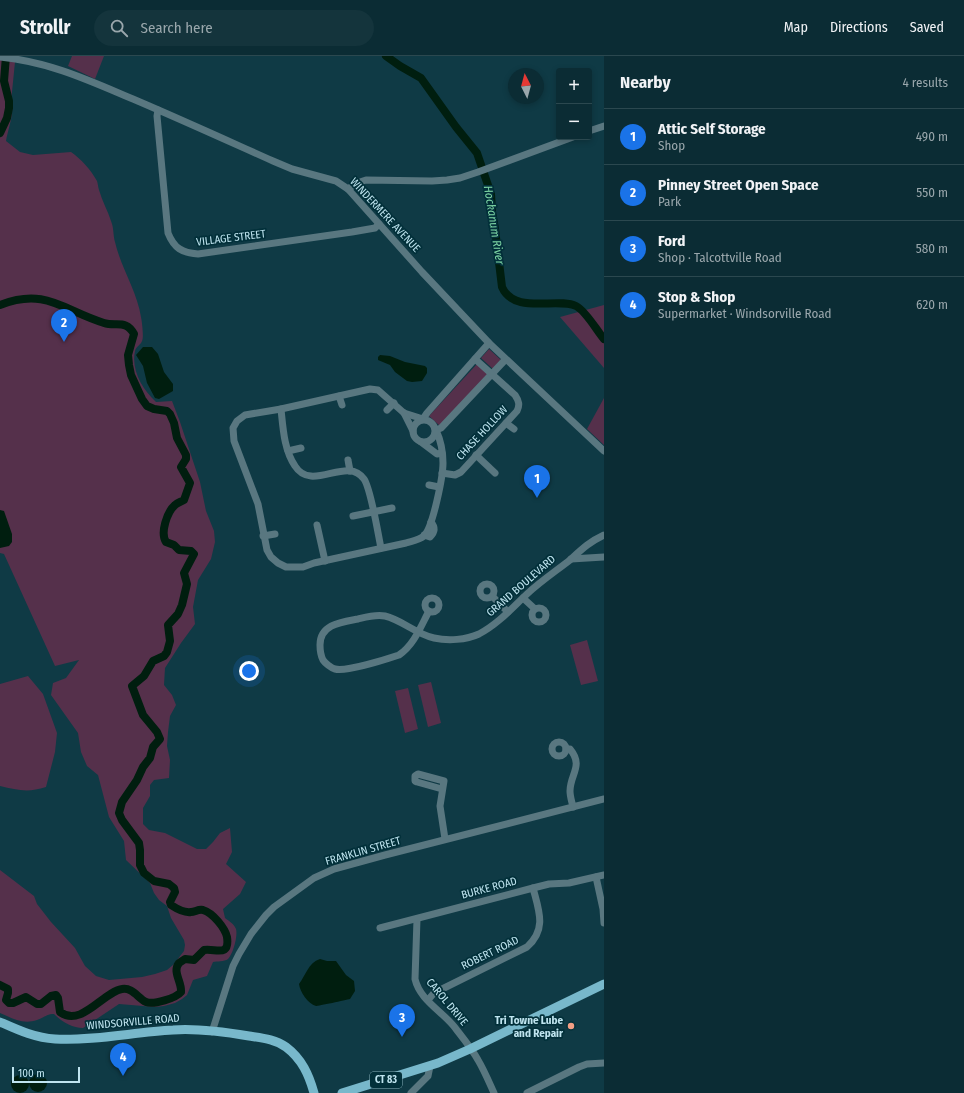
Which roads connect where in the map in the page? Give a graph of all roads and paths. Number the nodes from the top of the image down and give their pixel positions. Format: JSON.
{"nodes":[{"id":1,"x":0,"y":57,"type":"edge"},
{"id":2,"x":158,"y":110,"type":"junction"},
{"id":3,"x":604,"y":126,"type":"edge"},
{"id":4,"x":592,"y":130,"type":"edge"},
{"id":5,"x":565,"y":140,"type":"edge"},
{"id":6,"x":348,"y":189,"type":"junction"},
{"id":7,"x":379,"y":224,"type":"junction"},
{"id":8,"x":489,"y":344,"type":"junction"},
{"id":9,"x":475,"y":359,"type":"junction"},
{"id":10,"x":505,"y":360,"type":"junction"},
{"id":11,"x":492,"y":373,"type":"junction"},
{"id":12,"x":339,"y":396,"type":"junction"},
{"id":13,"x":394,"y":402,"type":"junction"},
{"id":14,"x":342,"y":405,"type":"dead end"},
{"id":15,"x":280,"y":409,"type":"junction"},
{"id":16,"x":387,"y":410,"type":"dead end"},
{"id":17,"x":404,"y":412,"type":"junction"},
{"id":18,"x":423,"y":420,"type":"junction"},
{"id":19,"x":506,"y":423,"type":"junction"},
{"id":20,"x":514,"y":429,"type":"dead end"},
{"id":21,"x":436,"y":430,"type":"junction"},
{"id":22,"x":413,"y":432,"type":"junction"},
{"id":23,"x":421,"y":442,"type":"junction"},
{"id":24,"x":301,"y":448,"type":"dead end"},
{"id":25,"x":288,"y":451,"type":"junction"},
{"id":26,"x":604,"y":451,"type":"edge"},
{"id":27,"x":442,"y":454,"type":"junction"},
{"id":28,"x":476,"y":455,"type":"junction"},
{"id":29,"x":348,"y":460,"type":"dead end"},
{"id":30,"x":350,"y":471,"type":"junction"},
{"id":31,"x":442,"y":473,"type":"junction"},
{"id":32,"x":495,"y":473,"type":"dead end"},
{"id":33,"x":429,"y":485,"type":"dead end"},
{"id":34,"x":439,"y":487,"type":"junction"},
{"id":35,"x":392,"y":508,"type":"dead end"},
{"id":36,"x":373,"y":512,"type":"junction"},
{"id":37,"x":354,"y":516,"type":"dead end"},
{"id":38,"x":317,"y":525,"type":"dead end"},
{"id":39,"x":275,"y":534,"type":"dead end"},
{"id":40,"x":604,"y":535,"type":"edge"},
{"id":41,"x":263,"y":536,"type":"junction"},
{"id":42,"x":381,"y":548,"type":"junction"},
{"id":43,"x":604,"y":557,"type":"edge"},
{"id":44,"x":571,"y":559,"type":"junction"},
{"id":45,"x":325,"y":561,"type":"junction"},
{"id":46,"x":492,"y":596,"type":"dead end"},
{"id":47,"x":523,"y":598,"type":"junction"},
{"id":48,"x":535,"y":609,"type":"dead end"},
{"id":49,"x":429,"y":611,"type":"dead end"},
{"id":50,"x":508,"y":612,"type":"junction"},
{"id":51,"x":417,"y":632,"type":"junction"},
{"id":52,"x":566,"y":749,"type":"dead end"},
{"id":53,"x":442,"y":789,"type":"dead end"},
{"id":54,"x":604,"y":799,"type":"edge"},
{"id":55,"x":573,"y":807,"type":"junction"},
{"id":56,"x":445,"y":839,"type":"junction"},
{"id":57,"x":600,"y":876,"type":"edge"},
{"id":58,"x":533,"y":888,"type":"junction"},
{"id":59,"x":417,"y":919,"type":"junction"},
{"id":60,"x":604,"y":923,"type":"edge"},
{"id":61,"x":380,"y":928,"type":"dead end"},
{"id":62,"x":604,"y":984,"type":"edge"},
{"id":63,"x":428,"y":1000,"type":"junction"},
{"id":64,"x":0,"y":1022,"type":"edge"},
{"id":65,"x":212,"y":1032,"type":"junction"},
{"id":66,"x":470,"y":1049,"type":"junction"},
{"id":67,"x":604,"y":1063,"type":"edge"},
{"id":68,"x":430,"y":1066,"type":"junction"},
{"id":69,"x":314,"y":1093,"type":"edge"},
{"id":70,"x":342,"y":1093,"type":"edge"},
{"id":71,"x":411,"y":1093,"type":"edge"},
{"id":72,"x":494,"y":1093,"type":"edge"},
{"id":73,"x":527,"y":1093,"type":"edge"}],
"edges":[{"from":1,"to":2,"type":"street","name":"WINDERMERE AVENUE"},
{"from":2,"to":6,"type":"street","name":"WINDERMERE AVENUE"},
{"from":2,"to":7,"type":"street","name":"VILLAGE STREET"},
{"from":3,"to":4,"type":"street"},
{"from":5,"to":6,"type":"street"},
{"from":6,"to":7,"type":"street","name":"WINDERMERE AVENUE"},
{"from":7,"to":8,"type":"street","name":"WINDERMERE AVENUE"},
{"from":8,"to":9,"type":"street"},
{"from":8,"to":10,"type":"street","name":"WINDERMERE AVENUE"},
{"from":9,"to":11,"type":"street","name":"CHASE HOLLOW"},
{"from":9,"to":18,"type":"street"},
{"from":10,"to":11,"type":"street"},
{"from":10,"to":26,"type":"street","name":"WINDERMERE AVENUE"},
{"from":11,"to":19,"type":"street","name":"CHASE HOLLOW"},
{"from":11,"to":21,"type":"street"},
{"from":12,"to":13,"type":"street"},
{"from":12,"to":14,"type":"street"},
{"from":12,"to":15,"type":"street"},
{"from":13,"to":16,"type":"street"},
{"from":13,"to":17,"type":"street"},
{"from":15,"to":25,"type":"street"},
{"from":15,"to":41,"type":"street"},
{"from":17,"to":18,"type":"street"},
{"from":17,"to":22,"type":"street"},
{"from":18,"to":21,"type":"street"},
{"from":18,"to":22,"type":"street"},
{"from":19,"to":20,"type":"street"},
{"from":19,"to":28,"type":"street","name":"CHASE HOLLOW"},
{"from":21,"to":23,"type":"street"},
{"from":21,"to":27,"type":"street"},
{"from":22,"to":23,"type":"street"},
{"from":23,"to":27,"type":"street"},
{"from":24,"to":25,"type":"street"},
{"from":25,"to":30,"type":"street"},
{"from":27,"to":31,"type":"street"},
{"from":28,"to":31,"type":"street","name":"CHASE HOLLOW"},
{"from":28,"to":32,"type":"street"},
{"from":29,"to":30,"type":"street"},
{"from":30,"to":36,"type":"street"},
{"from":31,"to":34,"type":"street"},
{"from":33,"to":34,"type":"street"},
{"from":34,"to":42,"type":"street"},
{"from":35,"to":36,"type":"street"},
{"from":36,"to":37,"type":"street"},
{"from":36,"to":42,"type":"street"},
{"from":38,"to":45,"type":"street"},
{"from":39,"to":41,"type":"street"},
{"from":40,"to":44,"type":"street","name":"GRAND BOULEVARD"},
{"from":41,"to":45,"type":"street"},
{"from":42,"to":45,"type":"street"},
{"from":43,"to":44,"type":"street","name":"GRAND BOULEVARD"},
{"from":44,"to":47,"type":"street","name":"GRAND BOULEVARD"},
{"from":46,"to":50,"type":"street"},
{"from":47,"to":48,"type":"street"},
{"from":47,"to":50,"type":"street","name":"GRAND BOULEVARD"},
{"from":49,"to":51,"type":"street"},
{"from":50,"to":51,"type":"street","name":"GRAND BOULEVARD"},
{"from":51,"to":51,"type":"street","name":"GRAND BOULEVARD"},
{"from":52,"to":55,"type":"street"},
{"from":53,"to":56,"type":"street"},
{"from":54,"to":55,"type":"street","name":"FRANKLIN STREET"},
{"from":55,"to":56,"type":"street","name":"FRANKLIN STREET"},
{"from":56,"to":65,"type":"street","name":"FRANKLIN STREET"},
{"from":57,"to":58,"type":"street","name":"BURKE ROAD"},
{"from":57,"to":60,"type":"street"},
{"from":58,"to":59,"type":"street","name":"BURKE ROAD"},
{"from":58,"to":63,"type":"street","name":"ROBERT ROAD"},
{"from":59,"to":61,"type":"street","name":"BURKE ROAD"},
{"from":59,"to":63,"type":"street","name":"CAROL DRIVE"},
{"from":62,"to":66,"type":"main road"},
{"from":63,"to":66,"type":"street","name":"CAROL DRIVE"},
{"from":64,"to":65,"type":"main road","name":"WINDSORVILLE ROAD"},
{"from":65,"to":69,"type":"main road","name":"WINDSORVILLE ROAD"},
{"from":66,"to":68,"type":"main road"},
{"from":66,"to":72,"type":"street","name":"CAROL DRIVE"},
{"from":67,"to":73,"type":"street"},
{"from":68,"to":70,"type":"main road","number":"CT 83"},
{"from":68,"to":71,"type":"street"}]}
